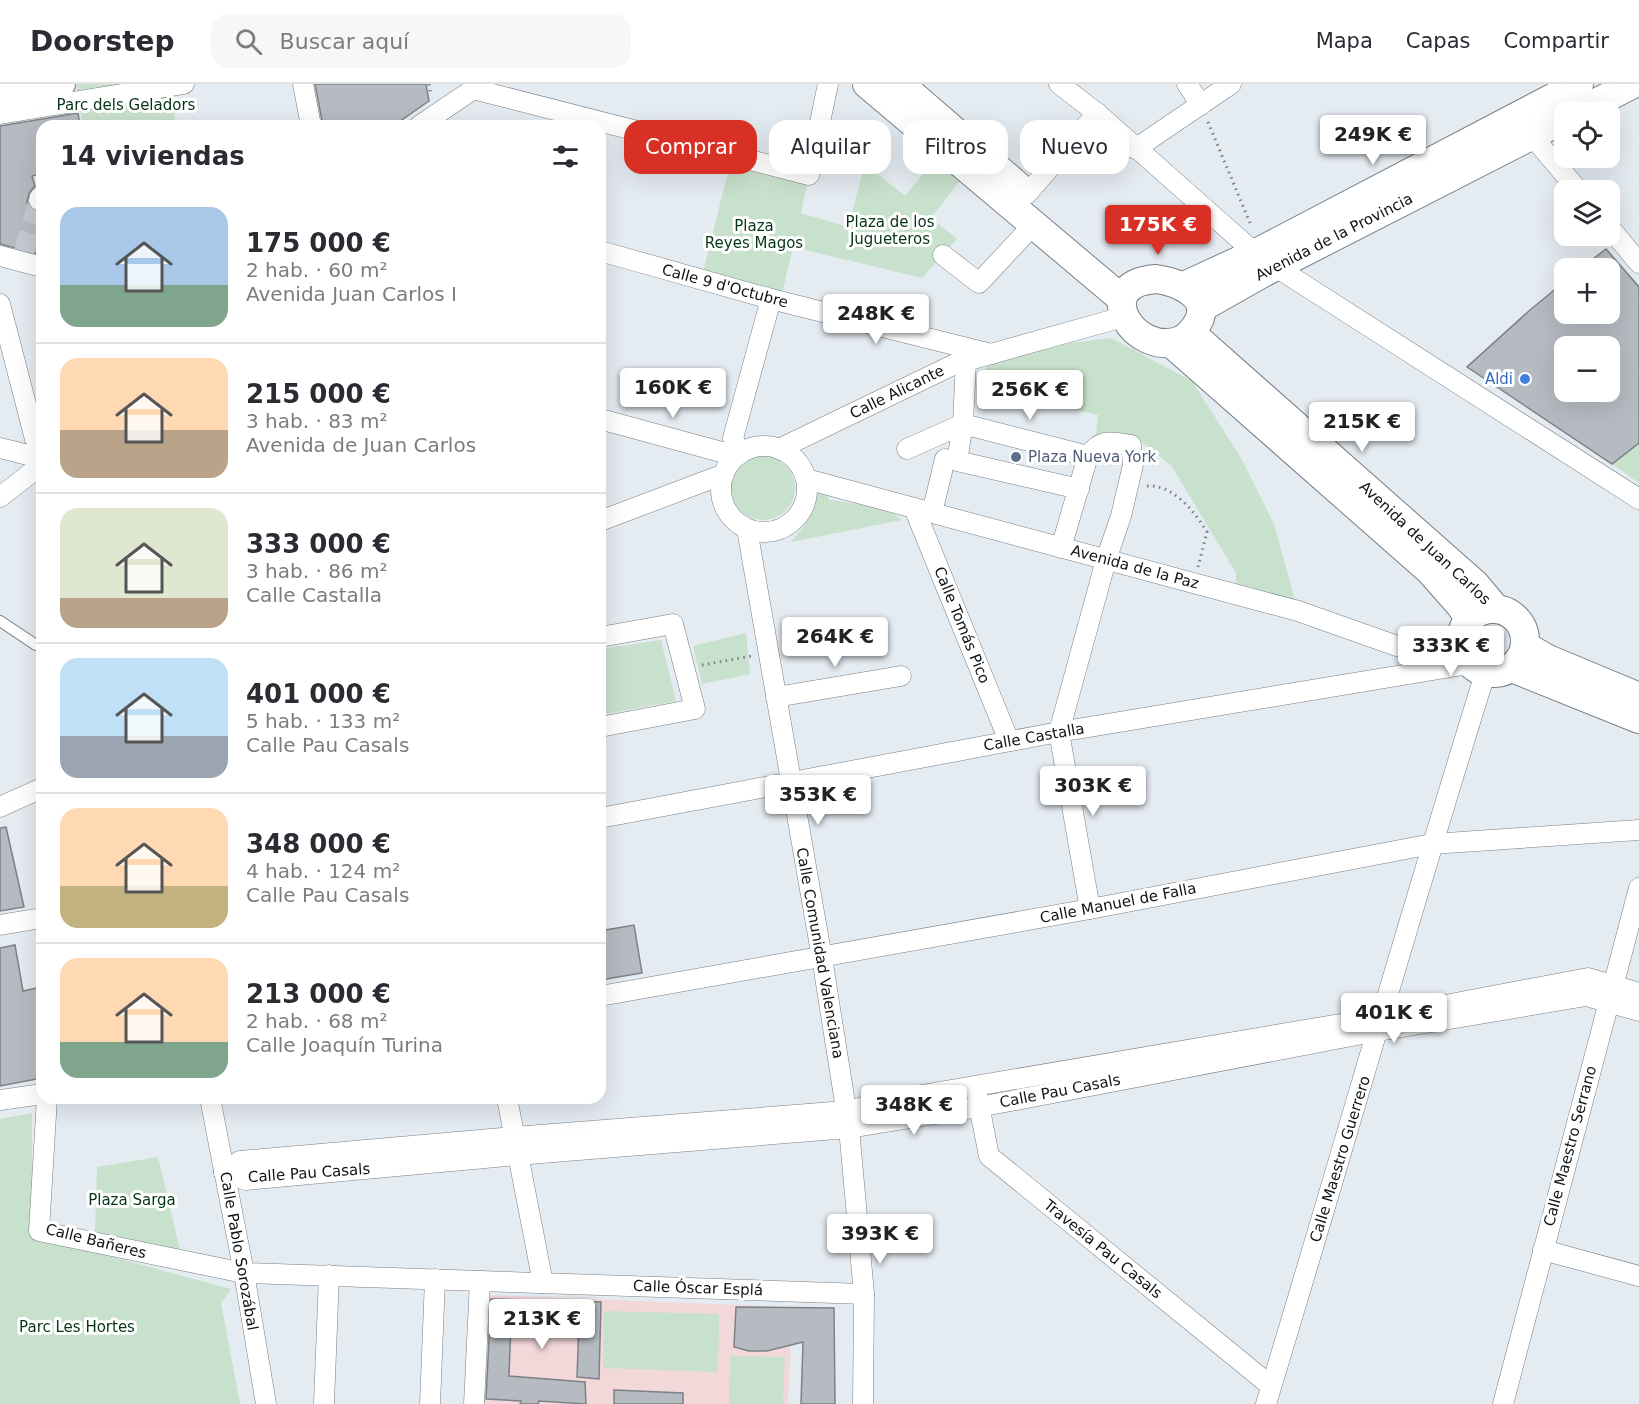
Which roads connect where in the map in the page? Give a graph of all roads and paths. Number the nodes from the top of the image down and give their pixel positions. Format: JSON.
{"nodes":[{"id":1,"x":57,"y":84,"type":"edge"},
{"id":2,"x":184,"y":84,"type":"edge"},
{"id":3,"x":303,"y":84,"type":"edge"},
{"id":4,"x":828,"y":84,"type":"edge"},
{"id":5,"x":867,"y":84,"type":"edge"},
{"id":6,"x":1059,"y":84,"type":"edge"},
{"id":7,"x":1187,"y":84,"type":"edge"},
{"id":8,"x":1232,"y":84,"type":"edge"},
{"id":9,"x":1633,"y":84,"type":"edge"},
{"id":10,"x":476,"y":86,"type":"edge"},
{"id":11,"x":912,"y":88,"type":"edge"},
{"id":12,"x":1076,"y":92,"type":"edge"},
{"id":13,"x":0,"y":94,"type":"edge"},
{"id":14,"x":1585,"y":96,"type":"edge"},
{"id":15,"x":1201,"y":105,"type":"junction"},
{"id":16,"x":1097,"y":113,"type":"junction"},
{"id":17,"x":0,"y":114,"type":"edge"},
{"id":18,"x":310,"y":120,"type":"edge"},
{"id":19,"x":427,"y":120,"type":"edge"},
{"id":20,"x":602,"y":120,"type":"edge"},
{"id":21,"x":606,"y":121,"type":"edge"},
{"id":22,"x":1554,"y":121,"type":"edge"},
{"id":23,"x":1526,"y":125,"type":"junction"},
{"id":24,"x":1135,"y":148,"type":"junction"},
{"id":25,"x":1570,"y":180,"type":"edge"},
{"id":26,"x":1027,"y":194,"type":"junction"},
{"id":27,"x":1034,"y":224,"type":"junction"},
{"id":28,"x":1620,"y":240,"type":"edge"},
{"id":29,"x":606,"y":253,"type":"edge"},
{"id":30,"x":943,"y":255,"type":"dead end"},
{"id":31,"x":0,"y":256,"type":"edge"},
{"id":32,"x":1264,"y":256,"type":"junction"},
{"id":33,"x":1639,"y":263,"type":"edge"},
{"id":34,"x":36,"y":264,"type":"edge"},
{"id":35,"x":1184,"y":286,"type":"junction"},
{"id":36,"x":771,"y":299,"type":"junction"},
{"id":37,"x":1126,"y":300,"type":"junction"},
{"id":38,"x":0,"y":304,"type":"edge"},
{"id":39,"x":1188,"y":328,"type":"junction"},
{"id":40,"x":991,"y":354,"type":"junction"},
{"id":41,"x":966,"y":361,"type":"junction"},
{"id":42,"x":606,"y":420,"type":"edge"},
{"id":43,"x":963,"y":424,"type":"junction"},
{"id":44,"x":0,"y":448,"type":"edge"},
{"id":45,"x":36,"y":448,"type":"edge"},
{"id":46,"x":779,"y":449,"type":"junction"},
{"id":47,"x":907,"y":449,"type":"dead end"},
{"id":48,"x":36,"y":452,"type":"edge"},
{"id":49,"x":36,"y":453,"type":"edge"},
{"id":50,"x":738,"y":455,"type":"junction"},
{"id":51,"x":1088,"y":456,"type":"junction"},
{"id":52,"x":945,"y":459,"type":"dead end"},
{"id":53,"x":724,"y":474,"type":"junction"},
{"id":54,"x":806,"y":479,"type":"junction"},
{"id":55,"x":1137,"y":486,"type":"dead end"},
{"id":56,"x":1079,"y":489,"type":"junction"},
{"id":57,"x":0,"y":497,"type":"edge"},
{"id":58,"x":1639,"y":499,"type":"edge"},
{"id":59,"x":923,"y":511,"type":"junction"},
{"id":60,"x":606,"y":519,"type":"edge"},
{"id":61,"x":747,"y":529,"type":"junction"},
{"id":62,"x":1061,"y":548,"type":"junction"},
{"id":63,"x":1106,"y":560,"type":"junction"},
{"id":64,"x":1197,"y":571,"type":"dead end"},
{"id":65,"x":1496,"y":609,"type":"junction"},
{"id":66,"x":0,"y":621,"type":"edge"},
{"id":67,"x":1465,"y":627,"type":"junction"},
{"id":68,"x":606,"y":636,"type":"edge"},
{"id":69,"x":36,"y":645,"type":"edge"},
{"id":70,"x":768,"y":653,"type":"junction"},
{"id":71,"x":1498,"y":663,"type":"junction"},
{"id":72,"x":686,"y":668,"type":"junction"},
{"id":73,"x":901,"y":676,"type":"dead end"},
{"id":74,"x":1639,"y":697,"type":"edge"},
{"id":75,"x":776,"y":698,"type":"junction"},
{"id":76,"x":1639,"y":719,"type":"edge"},
{"id":77,"x":606,"y":726,"type":"edge"},
{"id":78,"x":1059,"y":732,"type":"junction"},
{"id":79,"x":1009,"y":741,"type":"junction"},
{"id":80,"x":791,"y":782,"type":"junction"},
{"id":81,"x":36,"y":791,"type":"edge"},
{"id":82,"x":0,"y":807,"type":"edge"},
{"id":83,"x":606,"y":817,"type":"edge"},
{"id":84,"x":1639,"y":830,"type":"edge"},
{"id":85,"x":1432,"y":844,"type":"junction"},
{"id":86,"x":1639,"y":888,"type":"edge"},
{"id":87,"x":1090,"y":909,"type":"junction"},
{"id":88,"x":36,"y":919,"type":"edge"},
{"id":89,"x":0,"y":925,"type":"edge"},
{"id":90,"x":822,"y":958,"type":"junction"},
{"id":91,"x":1639,"y":993,"type":"edge"},
{"id":92,"x":1610,"y":994,"type":"junction"},
{"id":93,"x":606,"y":995,"type":"edge"},
{"id":94,"x":1639,"y":1011,"type":"edge"},
{"id":95,"x":1380,"y":1024,"type":"junction"},
{"id":96,"x":976,"y":1086,"type":"junction"},
{"id":97,"x":36,"y":1095,"type":"edge"},
{"id":98,"x":0,"y":1100,"type":"edge"},
{"id":99,"x":47,"y":1104,"type":"edge"},
{"id":100,"x":211,"y":1104,"type":"edge"},
{"id":101,"x":508,"y":1104,"type":"edge"},
{"id":102,"x":979,"y":1107,"type":"junction"},
{"id":103,"x":848,"y":1120,"type":"junction"},
{"id":104,"x":516,"y":1146,"type":"junction"},
{"id":105,"x":224,"y":1172,"type":"junction"},
{"id":106,"x":1543,"y":1250,"type":"junction"},
{"id":107,"x":244,"y":1273,"type":"junction"},
{"id":108,"x":329,"y":1275,"type":"junction"},
{"id":109,"x":1639,"y":1276,"type":"edge"},
{"id":110,"x":435,"y":1279,"type":"junction"},
{"id":111,"x":480,"y":1281,"type":"junction"},
{"id":112,"x":543,"y":1283,"type":"junction"},
{"id":113,"x":864,"y":1294,"type":"junction"},
{"id":114,"x":1269,"y":1395,"type":"edge"},
{"id":115,"x":266,"y":1404,"type":"edge"},
{"id":116,"x":324,"y":1404,"type":"edge"},
{"id":117,"x":430,"y":1404,"type":"edge"},
{"id":118,"x":474,"y":1404,"type":"edge"},
{"id":119,"x":863,"y":1404,"type":"edge"},
{"id":120,"x":1503,"y":1404,"type":"edge"}],
"edges":[{"from":1,"to":13,"type":"main road"},
{"from":2,"to":17,"type":"street"},
{"from":3,"to":18,"type":"street"},
{"from":4,"to":21,"type":"street"},
{"from":5,"to":27,"type":"main road"},
{"from":6,"to":12,"type":"street"},
{"from":7,"to":15,"type":"street"},
{"from":8,"to":15,"type":"street"},
{"from":9,"to":14,"type":"main road","name":"Avenida de la Provincia"},
{"from":10,"to":19,"type":"street"},
{"from":10,"to":20,"type":"street"},
{"from":11,"to":26,"type":"main road"},
{"from":12,"to":16,"type":"street"},
{"from":14,"to":23,"type":"main road","name":"Avenida de la Provincia"},
{"from":15,"to":24,"type":"street"},
{"from":15,"to":32,"type":"path"},
{"from":16,"to":24,"type":"street"},
{"from":16,"to":26,"type":"street"},
{"from":22,"to":23,"type":"main road","name":"Avenida de la Provincia"},
{"from":23,"to":25,"type":"street"},
{"from":23,"to":32,"type":"main road","name":"Avenida de la Provincia"},
{"from":24,"to":32,"type":"street"},
{"from":26,"to":37,"type":"main road"},
{"from":27,"to":30,"type":"street"},
{"from":27,"to":37,"type":"main road"},
{"from":28,"to":33,"type":"street"},
{"from":29,"to":36,"type":"street","name":"Calle 9 d'Octubre"},
{"from":31,"to":34,"type":"street"},
{"from":32,"to":35,"type":"main road","name":"Avenida de la Provincia"},
{"from":32,"to":39,"type":"main road","name":"Avenida de la Provincia"},
{"from":32,"to":58,"type":"street"},
{"from":35,"to":37,"type":"main road"},
{"from":35,"to":39,"type":"main road"},
{"from":36,"to":40,"type":"street","name":"Calle 9 d'Octubre"},
{"from":36,"to":50,"type":"street"},
{"from":37,"to":39,"type":"main road"},
{"from":37,"to":40,"type":"street","name":"Calle Alicante"},
{"from":38,"to":45,"type":"street"},
{"from":39,"to":65,"type":"main road","name":"Avenida de Juan Carlos"},
{"from":39,"to":67,"type":"main road","name":"Avenida de Juan Carlos"},
{"from":40,"to":41,"type":"street","name":"Calle Alicante"},
{"from":41,"to":43,"type":"street"},
{"from":41,"to":46,"type":"street","name":"Calle Alicante"},
{"from":42,"to":50,"type":"street"},
{"from":43,"to":47,"type":"street"},
{"from":43,"to":51,"type":"street"},
{"from":43,"to":56,"type":"street"},
{"from":44,"to":48,"type":"street"},
{"from":46,"to":50,"type":"street"},
{"from":46,"to":54,"type":"street"},
{"from":49,"to":57,"type":"street"},
{"from":50,"to":53,"type":"street"},
{"from":51,"to":56,"type":"street"},
{"from":51,"to":63,"type":"street"},
{"from":52,"to":59,"type":"street"},
{"from":53,"to":60,"type":"street"},
{"from":53,"to":61,"type":"street"},
{"from":54,"to":59,"type":"street","name":"Avenida de la Paz"},
{"from":54,"to":61,"type":"street"},
{"from":55,"to":64,"type":"path"},
{"from":56,"to":62,"type":"street"},
{"from":59,"to":62,"type":"street","name":"Avenida de la Paz"},
{"from":59,"to":79,"type":"street","name":"Calle Tomás Pico"},
{"from":61,"to":70,"type":"street","name":"Calle Comunidad Valenciana"},
{"from":62,"to":63,"type":"street","name":"Avenida de la Paz"},
{"from":63,"to":67,"type":"street","name":"Avenida de la Paz"},
{"from":63,"to":78,"type":"street"},
{"from":65,"to":67,"type":"main road"},
{"from":65,"to":71,"type":"main road"},
{"from":66,"to":69,"type":"lane"},
{"from":67,"to":71,"type":"main road"},
{"from":68,"to":72,"type":"street"},
{"from":70,"to":72,"type":"path"},
{"from":70,"to":75,"type":"street","name":"Calle Comunidad Valenciana"},
{"from":71,"to":74,"type":"main road"},
{"from":71,"to":76,"type":"main road"},
{"from":71,"to":78,"type":"street","name":"Calle Castalla"},
{"from":71,"to":85,"type":"street","name":"Calle Maestro Guerrero"},
{"from":72,"to":77,"type":"street"},
{"from":73,"to":75,"type":"street"},
{"from":75,"to":80,"type":"street","name":"Calle Comunidad Valenciana"},
{"from":78,"to":79,"type":"street","name":"Calle Castalla"},
{"from":78,"to":87,"type":"street"},
{"from":79,"to":80,"type":"street","name":"Calle Castalla"},
{"from":80,"to":83,"type":"street","name":"Calle Castalla"},
{"from":80,"to":90,"type":"street","name":"Calle Comunidad Valenciana"},
{"from":81,"to":82,"type":"street"},
{"from":84,"to":85,"type":"street","name":"Calle Manuel de Falla"},
{"from":85,"to":87,"type":"street","name":"Calle Manuel de Falla"},
{"from":85,"to":95,"type":"street","name":"Calle Maestro Guerrero"},
{"from":86,"to":92,"type":"street","name":"Calle Maestro Serrano"},
{"from":87,"to":90,"type":"street","name":"Calle Manuel de Falla"},
{"from":88,"to":89,"type":"street"},
{"from":90,"to":93,"type":"street","name":"Calle Manuel de Falla"},
{"from":90,"to":103,"type":"street","name":"Calle Comunidad Valenciana"},
{"from":91,"to":92,"type":"street"},
{"from":92,"to":94,"type":"street"},
{"from":92,"to":95,"type":"street","name":"Calle Pau Casals"},
{"from":92,"to":106,"type":"street","name":"Calle Maestro Serrano"},
{"from":95,"to":96,"type":"street","name":"Calle Pau Casals"},
{"from":95,"to":102,"type":"street","name":"Calle Pau Casals"},
{"from":95,"to":114,"type":"street","name":"Calle Maestro Guerrero"},
{"from":96,"to":102,"type":"street","name":"Travesía Pau Casals"},
{"from":96,"to":103,"type":"street","name":"Calle Pau Casals"},
{"from":97,"to":98,"type":"street"},
{"from":99,"to":107,"type":"street","name":"Calle Bañeres"},
{"from":100,"to":105,"type":"street","name":"Calle Pablo Sorozábal"},
{"from":101,"to":104,"type":"street"},
{"from":102,"to":103,"type":"street","name":"Calle Pau Casals"},
{"from":102,"to":114,"type":"street","name":"Travesía Pau Casals"},
{"from":103,"to":104,"type":"street","name":"Calle Pau Casals"},
{"from":103,"to":113,"type":"street","name":"Calle Comunidad Valenciana"},
{"from":104,"to":105,"type":"street","name":"Calle Pau Casals"},
{"from":104,"to":112,"type":"street"},
{"from":105,"to":107,"type":"street","name":"Calle Pablo Sorozábal"},
{"from":106,"to":109,"type":"street"},
{"from":106,"to":120,"type":"street","name":"Calle Maestro Serrano"},
{"from":107,"to":108,"type":"street","name":"Calle Óscar Esplá"},
{"from":107,"to":115,"type":"street","name":"Calle Pablo Sorozábal"},
{"from":108,"to":110,"type":"street","name":"Calle Óscar Esplá"},
{"from":108,"to":116,"type":"street"},
{"from":110,"to":111,"type":"street","name":"Calle Óscar Esplá"},
{"from":110,"to":117,"type":"street"},
{"from":111,"to":112,"type":"street","name":"Calle Óscar Esplá"},
{"from":111,"to":118,"type":"street"},
{"from":112,"to":113,"type":"street","name":"Calle Óscar Esplá"},
{"from":113,"to":119,"type":"street","name":"Calle Comunidad Valenciana"}]}
